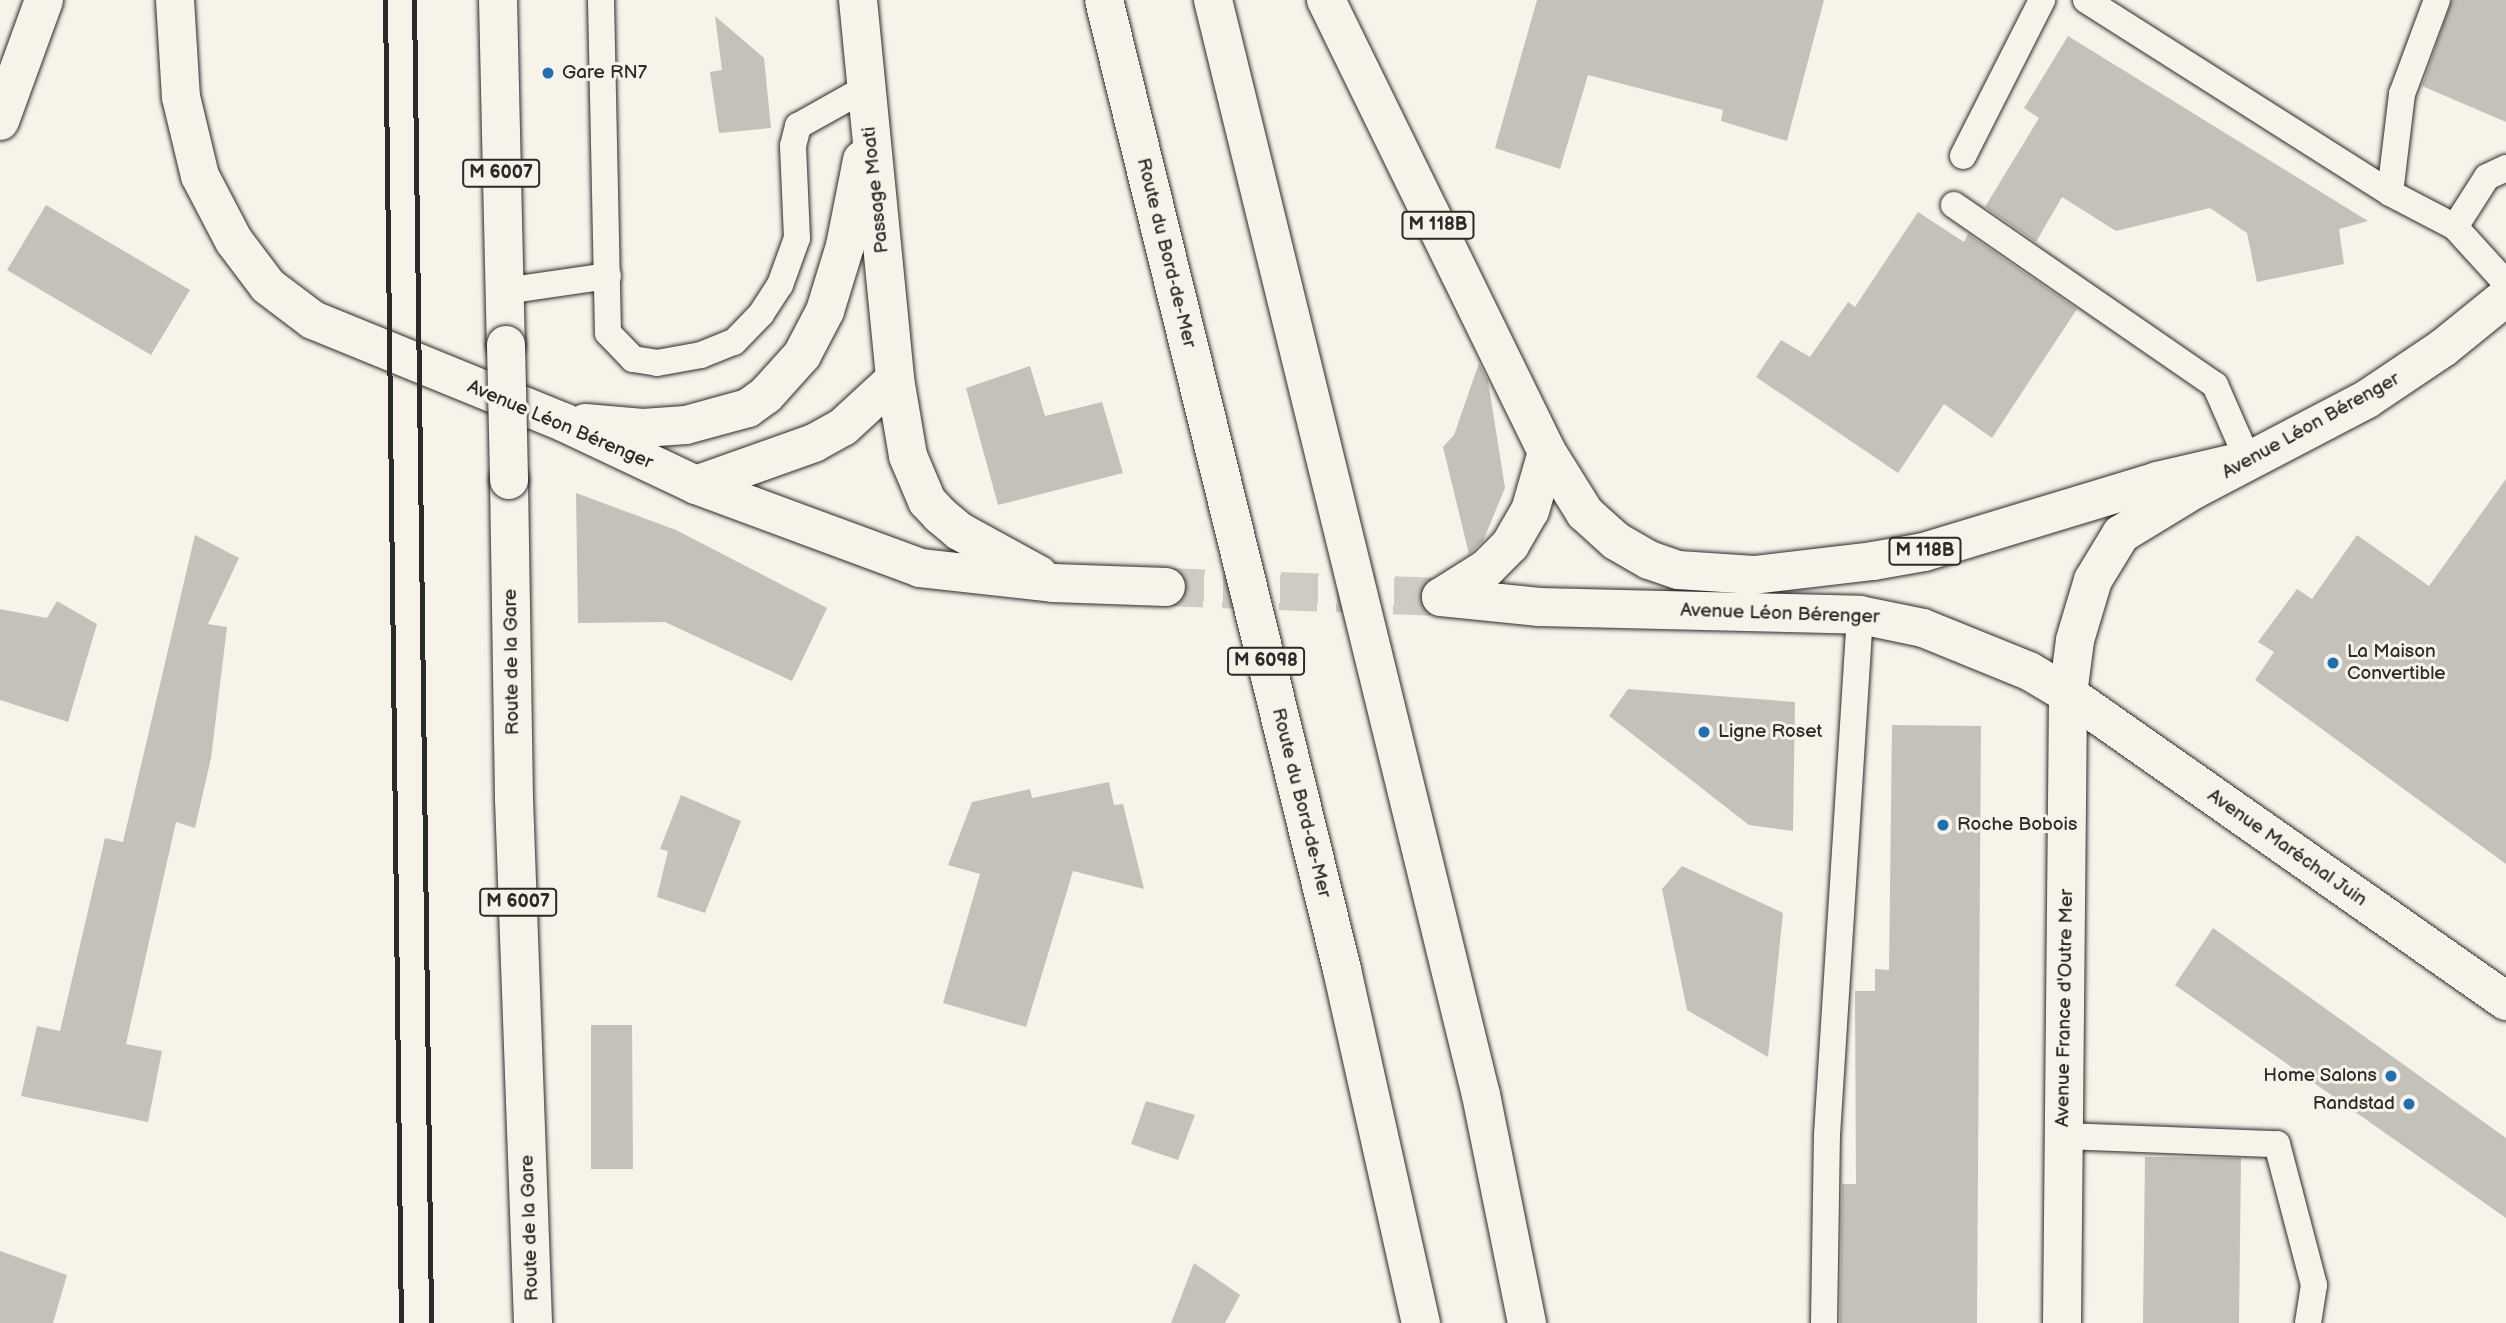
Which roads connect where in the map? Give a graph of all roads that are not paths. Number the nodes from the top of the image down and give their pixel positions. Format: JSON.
{"nodes":[{"id":1,"x":44,"y":0,"type":"edge"},
{"id":2,"x":175,"y":0,"type":"edge"},
{"id":3,"x":499,"y":0,"type":"edge"},
{"id":4,"x":601,"y":0,"type":"edge"},
{"id":5,"x":858,"y":0,"type":"edge"},
{"id":6,"x":1104,"y":0,"type":"edge"},
{"id":7,"x":1213,"y":0,"type":"edge"},
{"id":8,"x":1326,"y":0,"type":"edge"},
{"id":9,"x":2042,"y":0,"type":"edge"},
{"id":10,"x":2086,"y":0,"type":"edge"},
{"id":11,"x":2437,"y":0,"type":"edge"},
{"id":12,"x":868,"y":104,"type":"junction"},
{"id":13,"x":0,"y":121,"type":"edge"},
{"id":14,"x":1963,"y":156,"type":"dead end"},
{"id":15,"x":2506,"y":168,"type":"edge"},
{"id":16,"x":2390,"y":192,"type":"junction"},
{"id":17,"x":1954,"y":205,"type":"dead end"},
{"id":18,"x":2455,"y":227,"type":"junction"},
{"id":19,"x":608,"y":276,"type":"junction"},
{"id":20,"x":2506,"y":283,"type":"edge"},
{"id":21,"x":505,"y":291,"type":"junction"},
{"id":22,"x":2506,"y":297,"type":"edge"},
{"id":23,"x":895,"y":379,"type":"junction"},
{"id":24,"x":564,"y":422,"type":"junction"},
{"id":25,"x":1547,"y":452,"type":"junction"},
{"id":26,"x":2248,"y":460,"type":"junction"},
{"id":27,"x":696,"y":485,"type":"junction"},
{"id":28,"x":1053,"y":583,"type":"junction"},
{"id":29,"x":1166,"y":587,"type":"tunnel mouth"},
{"id":30,"x":1860,"y":615,"type":"junction"},
{"id":31,"x":2068,"y":694,"type":"junction"},
{"id":32,"x":2506,"y":1001,"type":"edge"},
{"id":33,"x":2064,"y":1136,"type":"junction"},
{"id":34,"x":533,"y":1323,"type":"edge"},
{"id":35,"x":1421,"y":1323,"type":"edge"},
{"id":36,"x":1527,"y":1323,"type":"edge"},
{"id":37,"x":1824,"y":1323,"type":"edge"},
{"id":38,"x":2062,"y":1323,"type":"edge"},
{"id":39,"x":2308,"y":1323,"type":"edge"}],
"edges":[{"from":1,"to":13,"type":"main road"},
{"from":2,"to":24,"type":"main road","name":"Avenue Léon Bérenger"},
{"from":3,"to":21,"type":"main road","name":"Route de la Gare","number":"M 6007"},
{"from":4,"to":19,"type":"lane"},
{"from":5,"to":12,"type":"main road","name":"Passage Moati"},
{"from":6,"to":35,"type":"main road","name":"Route du Bord-de-Mer","number":"M 6098"},
{"from":7,"to":36,"type":"main road"},
{"from":8,"to":25,"type":"main road","number":"M 118B"},
{"from":9,"to":14,"type":"lane"},
{"from":10,"to":16,"type":"lane"},
{"from":11,"to":16,"type":"lane"},
{"from":12,"to":19,"type":"lane"},
{"from":12,"to":23,"type":"main road","name":"Passage Moati"},
{"from":12,"to":24,"type":"main road"},
{"from":15,"to":18,"type":"lane"},
{"from":16,"to":18,"type":"lane"},
{"from":17,"to":26,"type":"lane"},
{"from":18,"to":20,"type":"lane"},
{"from":19,"to":21,"type":"lane"},
{"from":21,"to":34,"type":"main road","name":"Route de la Gare","number":"M 6007","bridge":true},
{"from":22,"to":26,"type":"main road","name":"Avenue Léon Bérenger"},
{"from":23,"to":27,"type":"main road"},
{"from":23,"to":28,"type":"main road","name":"Passage Moati"},
{"from":24,"to":27,"type":"main road","name":"Avenue Léon Bérenger"},
{"from":25,"to":26,"type":"main road","number":"M 118B"},
{"from":25,"to":30,"type":"main road","name":"Avenue Léon Bérenger"},
{"from":26,"to":31,"type":"main road","name":"Avenue Léon Bérenger"},
{"from":27,"to":28,"type":"main road","name":"Avenue Léon Bérenger"},
{"from":28,"to":29,"type":"main road","name":"Avenue Léon Bérenger"},
{"from":30,"to":31,"type":"main road","name":"Avenue Léon Bérenger"},
{"from":30,"to":37,"type":"lane"},
{"from":31,"to":32,"type":"main road","name":"Avenue Maréchal Juin"},
{"from":31,"to":33,"type":"main road","name":"Avenue France d'Outre Mer"},
{"from":33,"to":38,"type":"main road","name":"Avenue France d'Outre Mer"},
{"from":33,"to":39,"type":"lane"}]}
